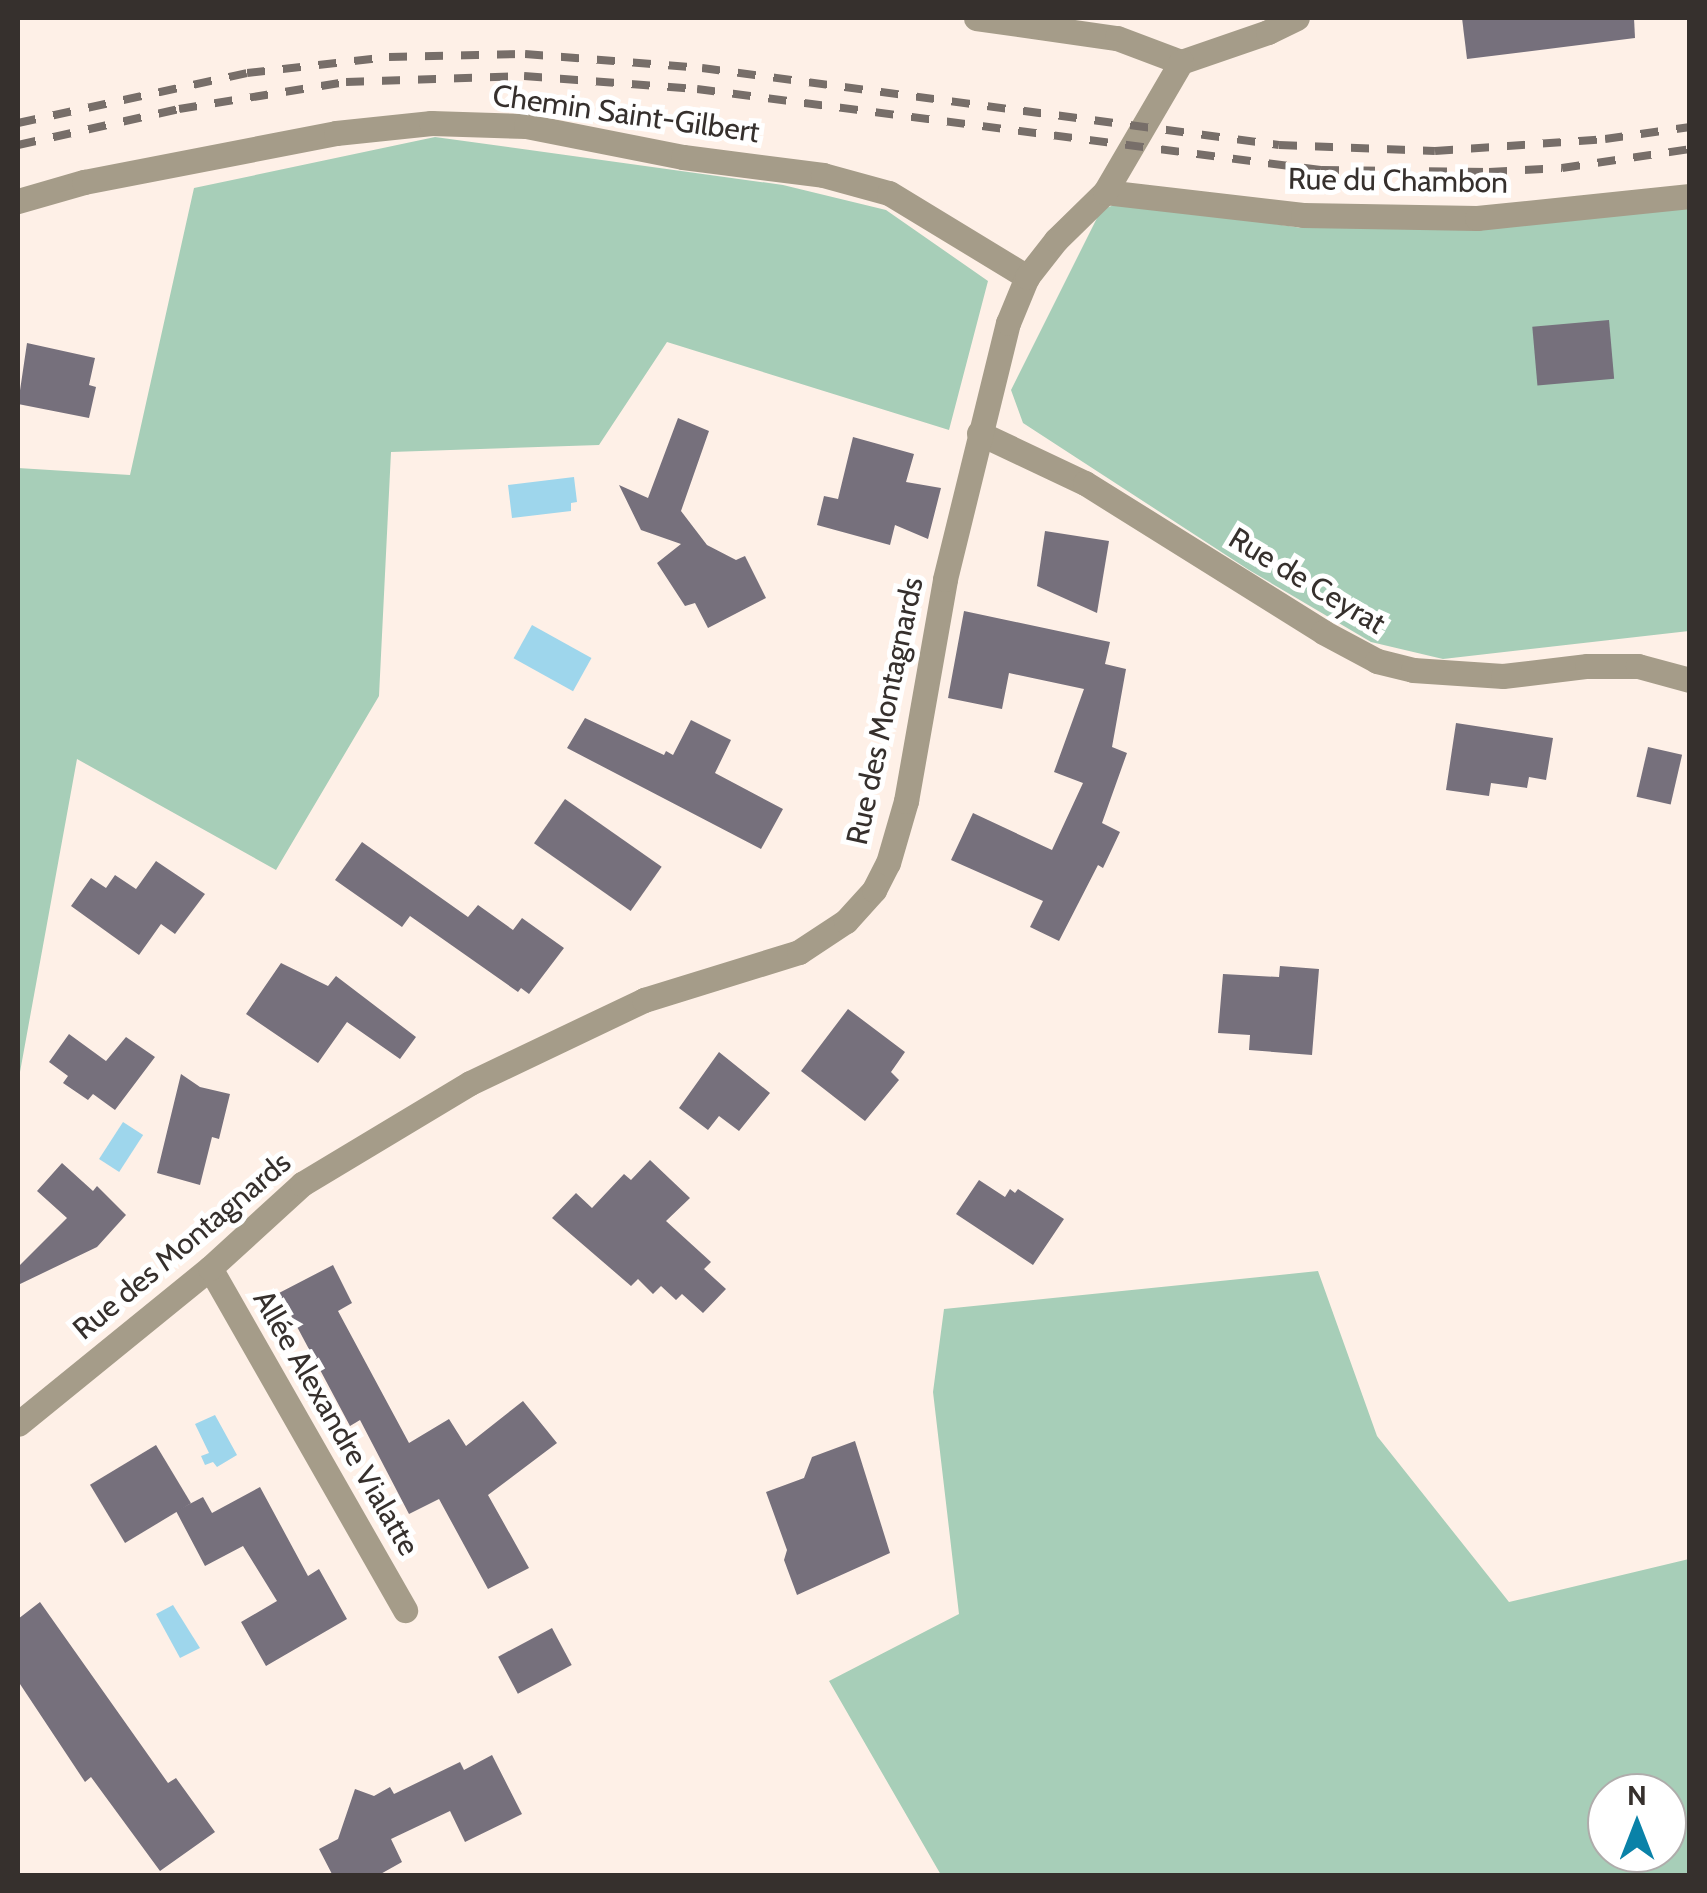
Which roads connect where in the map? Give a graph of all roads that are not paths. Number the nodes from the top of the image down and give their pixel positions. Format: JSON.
{"nodes":[{"id":1,"x":976,"y":18,"type":"edge"},
{"id":2,"x":1296,"y":18,"type":"edge"},
{"id":3,"x":1076,"y":24,"type":"edge"},
{"id":4,"x":1181,"y":62,"type":"junction"},
{"id":5,"x":1105,"y":192,"type":"junction"},
{"id":6,"x":1690,"y":196,"type":"edge"},
{"id":7,"x":18,"y":201,"type":"edge"},
{"id":8,"x":1027,"y":277,"type":"junction"},
{"id":9,"x":980,"y":433,"type":"junction"},
{"id":10,"x":1690,"y":680,"type":"edge"},
{"id":11,"x":210,"y":1268,"type":"junction"},
{"id":12,"x":18,"y":1424,"type":"edge"},
{"id":13,"x":405,"y":1610,"type":"dead end"}],
"edges":[{"from":1,"to":3,"type":"street"},
{"from":2,"to":4,"type":"street"},
{"from":3,"to":4,"type":"street"},
{"from":4,"to":5,"type":"street","name":"Rue des Montagnards"},
{"from":5,"to":6,"type":"street","name":"Rue du Chambon"},
{"from":5,"to":8,"type":"street","name":"Rue des Montagnards"},
{"from":7,"to":8,"type":"street","name":"Chemin Saint-Gilbert"},
{"from":8,"to":9,"type":"street","name":"Rue des Montagnards"},
{"from":9,"to":10,"type":"street","name":"Rue de Ceyrat"},
{"from":9,"to":11,"type":"street","name":"Rue des Montagnards"},
{"from":11,"to":12,"type":"street","name":"Rue des Montagnards"},
{"from":11,"to":13,"type":"street","name":"Allée Alexandre Vialatte"}]}
